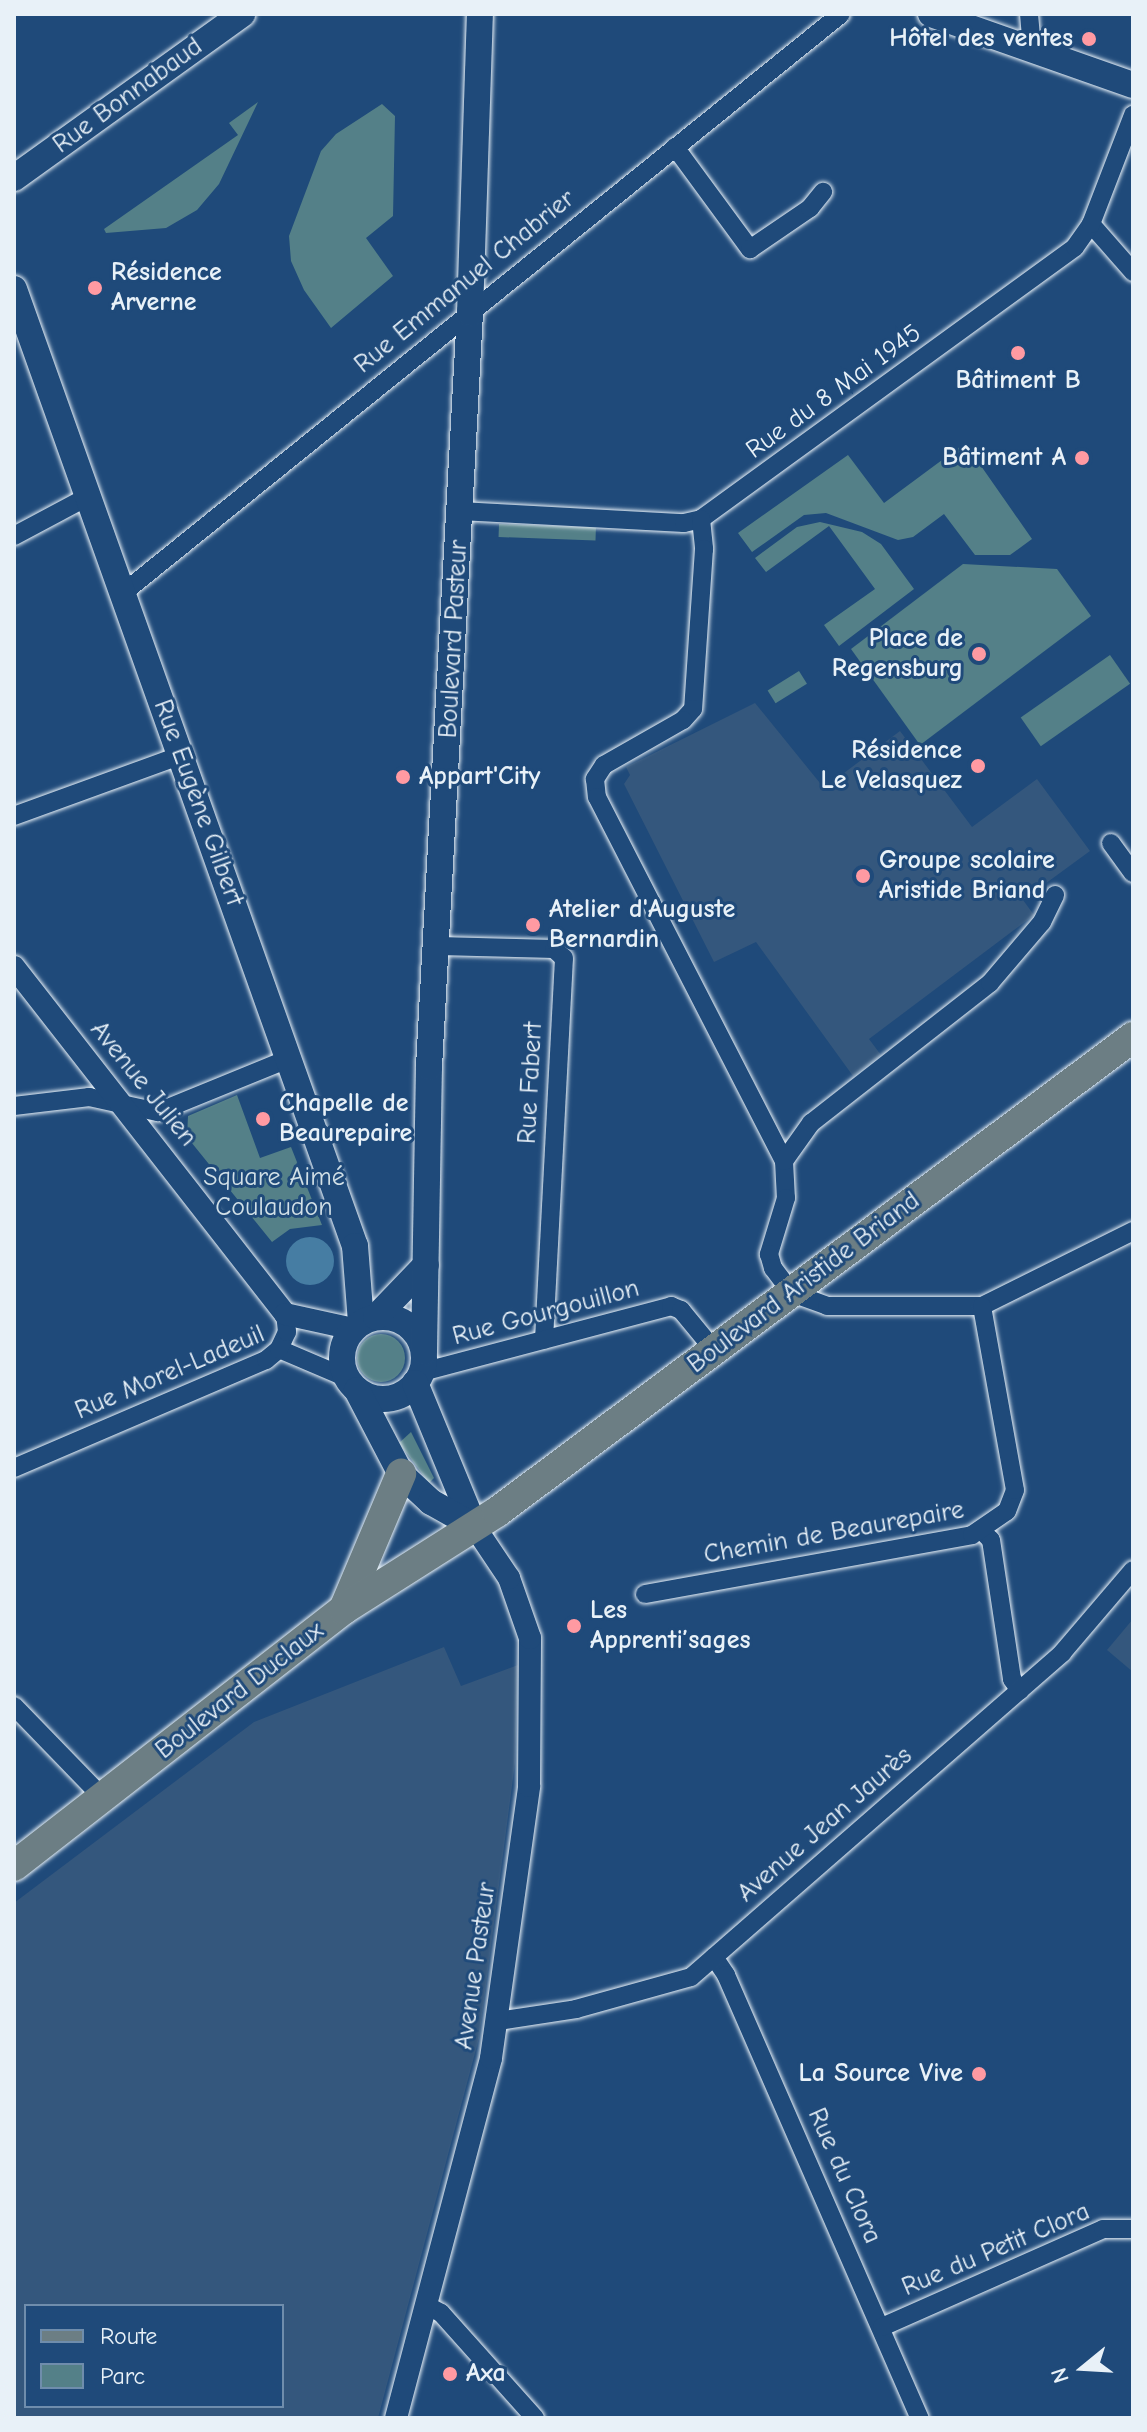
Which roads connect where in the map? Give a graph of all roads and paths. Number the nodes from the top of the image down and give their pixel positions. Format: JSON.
{"nodes":[{"id":1,"x":242,"y":14,"type":"edge"},
{"id":2,"x":480,"y":14,"type":"edge"},
{"id":3,"x":841,"y":14,"type":"edge"},
{"id":4,"x":931,"y":14,"type":"edge"},
{"id":5,"x":1029,"y":14,"type":"edge"},
{"id":6,"x":1032,"y":49,"type":"junction"},
{"id":7,"x":1133,"y":85,"type":"edge"},
{"id":8,"x":1133,"y":115,"type":"edge"},
{"id":9,"x":675,"y":147,"type":"junction"},
{"id":10,"x":14,"y":178,"type":"edge"},
{"id":11,"x":823,"y":192,"type":"dead end"},
{"id":12,"x":1091,"y":224,"type":"junction"},
{"id":13,"x":1133,"y":272,"type":"edge"},
{"id":14,"x":14,"y":289,"type":"edge"},
{"id":15,"x":470,"y":313,"type":"junction"},
{"id":16,"x":89,"y":496,"type":"junction"},
{"id":17,"x":460,"y":511,"type":"junction"},
{"id":18,"x":701,"y":519,"type":"junction"},
{"id":19,"x":14,"y":536,"type":"edge"},
{"id":20,"x":123,"y":593,"type":"junction"},
{"id":21,"x":182,"y":755,"type":"junction"},
{"id":22,"x":14,"y":816,"type":"edge"},
{"id":23,"x":1111,"y":843,"type":"dead end"},
{"id":24,"x":1133,"y":873,"type":"edge"},
{"id":25,"x":1055,"y":895,"type":"dead end"},
{"id":26,"x":439,"y":946,"type":"junction"},
{"id":27,"x":14,"y":967,"type":"edge"},
{"id":28,"x":1133,"y":1037,"type":"edge"},
{"id":29,"x":288,"y":1059,"type":"junction"},
{"id":30,"x":123,"y":1104,"type":"junction"},
{"id":31,"x":14,"y":1106,"type":"edge"},
{"id":32,"x":784,"y":1161,"type":"junction"},
{"id":33,"x":1133,"y":1231,"type":"edge"},
{"id":34,"x":426,"y":1265,"type":"junction"},
{"id":35,"x":792,"y":1293,"type":"junction"},
{"id":36,"x":982,"y":1306,"type":"junction"},
{"id":37,"x":285,"y":1314,"type":"junction"},
{"id":38,"x":364,"y":1323,"type":"junction"},
{"id":39,"x":544,"y":1339,"type":"junction"},
{"id":40,"x":279,"y":1349,"type":"junction"},
{"id":41,"x":714,"y":1350,"type":"junction"},
{"id":42,"x":420,"y":1369,"type":"junction"},
{"id":43,"x":352,"y":1384,"type":"junction"},
{"id":44,"x":14,"y":1468,"type":"edge"},
{"id":45,"x":401,"y":1474,"type":"junction"},
{"id":46,"x":474,"y":1526,"type":"junction"},
{"id":47,"x":983,"y":1532,"type":"junction"},
{"id":48,"x":1133,"y":1570,"type":"edge"},
{"id":49,"x":645,"y":1594,"type":"dead end"},
{"id":50,"x":344,"y":1609,"type":"junction"},
{"id":51,"x":1020,"y":1691,"type":"junction"},
{"id":52,"x":14,"y":1706,"type":"edge"},
{"id":53,"x":103,"y":1798,"type":"junction"},
{"id":54,"x":14,"y":1866,"type":"edge"},
{"id":55,"x":714,"y":1957,"type":"junction"},
{"id":56,"x":498,"y":2021,"type":"junction"},
{"id":57,"x":1133,"y":2229,"type":"edge"},
{"id":58,"x":426,"y":2305,"type":"junction"},
{"id":59,"x":882,"y":2327,"type":"junction"},
{"id":60,"x":396,"y":2418,"type":"edge"},
{"id":61,"x":535,"y":2418,"type":"edge"},
{"id":62,"x":920,"y":2418,"type":"edge"}],
"edges":[{"from":1,"to":10,"type":"main road","name":"Rue Bonnabaud"},
{"from":2,"to":15,"type":"main road","name":"Boulevard Pasteur"},
{"from":3,"to":9,"type":"street","name":"Rue Emmanuel Chabrier"},
{"from":4,"to":6,"type":"main road"},
{"from":5,"to":6,"type":"street"},
{"from":6,"to":7,"type":"main road"},
{"from":8,"to":12,"type":"street","name":"Rue du 8 Mai 1945"},
{"from":9,"to":11,"type":"street"},
{"from":9,"to":15,"type":"street","name":"Rue Emmanuel Chabrier"},
{"from":12,"to":13,"type":"street"},
{"from":12,"to":18,"type":"street","name":"Rue du 8 Mai 1945"},
{"from":14,"to":16,"type":"main road","name":"Rue Eugène Gilbert"},
{"from":15,"to":17,"type":"main road","name":"Boulevard Pasteur"},
{"from":15,"to":20,"type":"street","name":"Rue Emmanuel Chabrier"},
{"from":16,"to":19,"type":"street"},
{"from":16,"to":20,"type":"main road","name":"Rue Eugène Gilbert"},
{"from":17,"to":18,"type":"street"},
{"from":17,"to":26,"type":"main road","name":"Boulevard Pasteur"},
{"from":18,"to":32,"type":"street"},
{"from":20,"to":21,"type":"main road","name":"Rue Eugène Gilbert"},
{"from":21,"to":22,"type":"street"},
{"from":21,"to":29,"type":"main road","name":"Rue Eugène Gilbert"},
{"from":23,"to":24,"type":"street"},
{"from":25,"to":32,"type":"street"},
{"from":26,"to":34,"type":"main road","name":"Boulevard Pasteur"},
{"from":26,"to":39,"type":"street","name":"Rue Fabert"},
{"from":27,"to":30,"type":"street","name":"Avenue Julien"},
{"from":28,"to":35,"type":"main road","name":"Boulevard Aristide Briand"},
{"from":29,"to":30,"type":"street"},
{"from":29,"to":38,"type":"main road","name":"Rue Eugène Gilbert"},
{"from":30,"to":31,"type":"street"},
{"from":30,"to":37,"type":"street","name":"Avenue Julien"},
{"from":32,"to":35,"type":"street"},
{"from":33,"to":36,"type":"street"},
{"from":34,"to":38,"type":"main road"},
{"from":34,"to":42,"type":"main road","name":"Boulevard Pasteur"},
{"from":35,"to":36,"type":"street"},
{"from":35,"to":41,"type":"main road","name":"Boulevard Aristide Briand"},
{"from":36,"to":47,"type":"street","name":"Chemin de Beaurepaire"},
{"from":37,"to":38,"type":"street"},
{"from":37,"to":40,"type":"street"},
{"from":38,"to":42,"type":"main road"},
{"from":38,"to":43,"type":"main road"},
{"from":39,"to":41,"type":"street","name":"Rue Gourgouillon"},
{"from":39,"to":42,"type":"street","name":"Rue Gourgouillon"},
{"from":40,"to":43,"type":"street","name":"Rue Morel-Ladeuil"},
{"from":40,"to":44,"type":"street","name":"Rue Morel-Ladeuil"},
{"from":41,"to":46,"type":"main road","name":"Boulevard Aristide Briand"},
{"from":42,"to":43,"type":"main road"},
{"from":42,"to":46,"type":"main road","name":"Boulevard Pasteur"},
{"from":43,"to":45,"type":"main road"},
{"from":45,"to":46,"type":"main road"},
{"from":45,"to":50,"type":"main road"},
{"from":46,"to":50,"type":"main road","name":"Boulevard Duclaux"},
{"from":46,"to":56,"type":"street","name":"Avenue Pasteur"},
{"from":47,"to":49,"type":"street","name":"Chemin de Beaurepaire"},
{"from":47,"to":51,"type":"street"},
{"from":48,"to":51,"type":"street","name":"Avenue Jean Jaurès"},
{"from":50,"to":53,"type":"main road","name":"Boulevard Duclaux"},
{"from":51,"to":55,"type":"street","name":"Avenue Jean Jaurès"},
{"from":52,"to":53,"type":"street"},
{"from":53,"to":54,"type":"main road","name":"Boulevard Duclaux"},
{"from":55,"to":56,"type":"street","name":"Avenue Jean Jaurès"},
{"from":55,"to":59,"type":"street","name":"Rue du Clora"},
{"from":56,"to":58,"type":"street","name":"Avenue Pasteur"},
{"from":57,"to":59,"type":"street","name":"Rue du Petit Clora"},
{"from":58,"to":60,"type":"street","name":"Avenue Pasteur"},
{"from":58,"to":61,"type":"street"},
{"from":59,"to":62,"type":"street","name":"Rue du Clora"}]}
